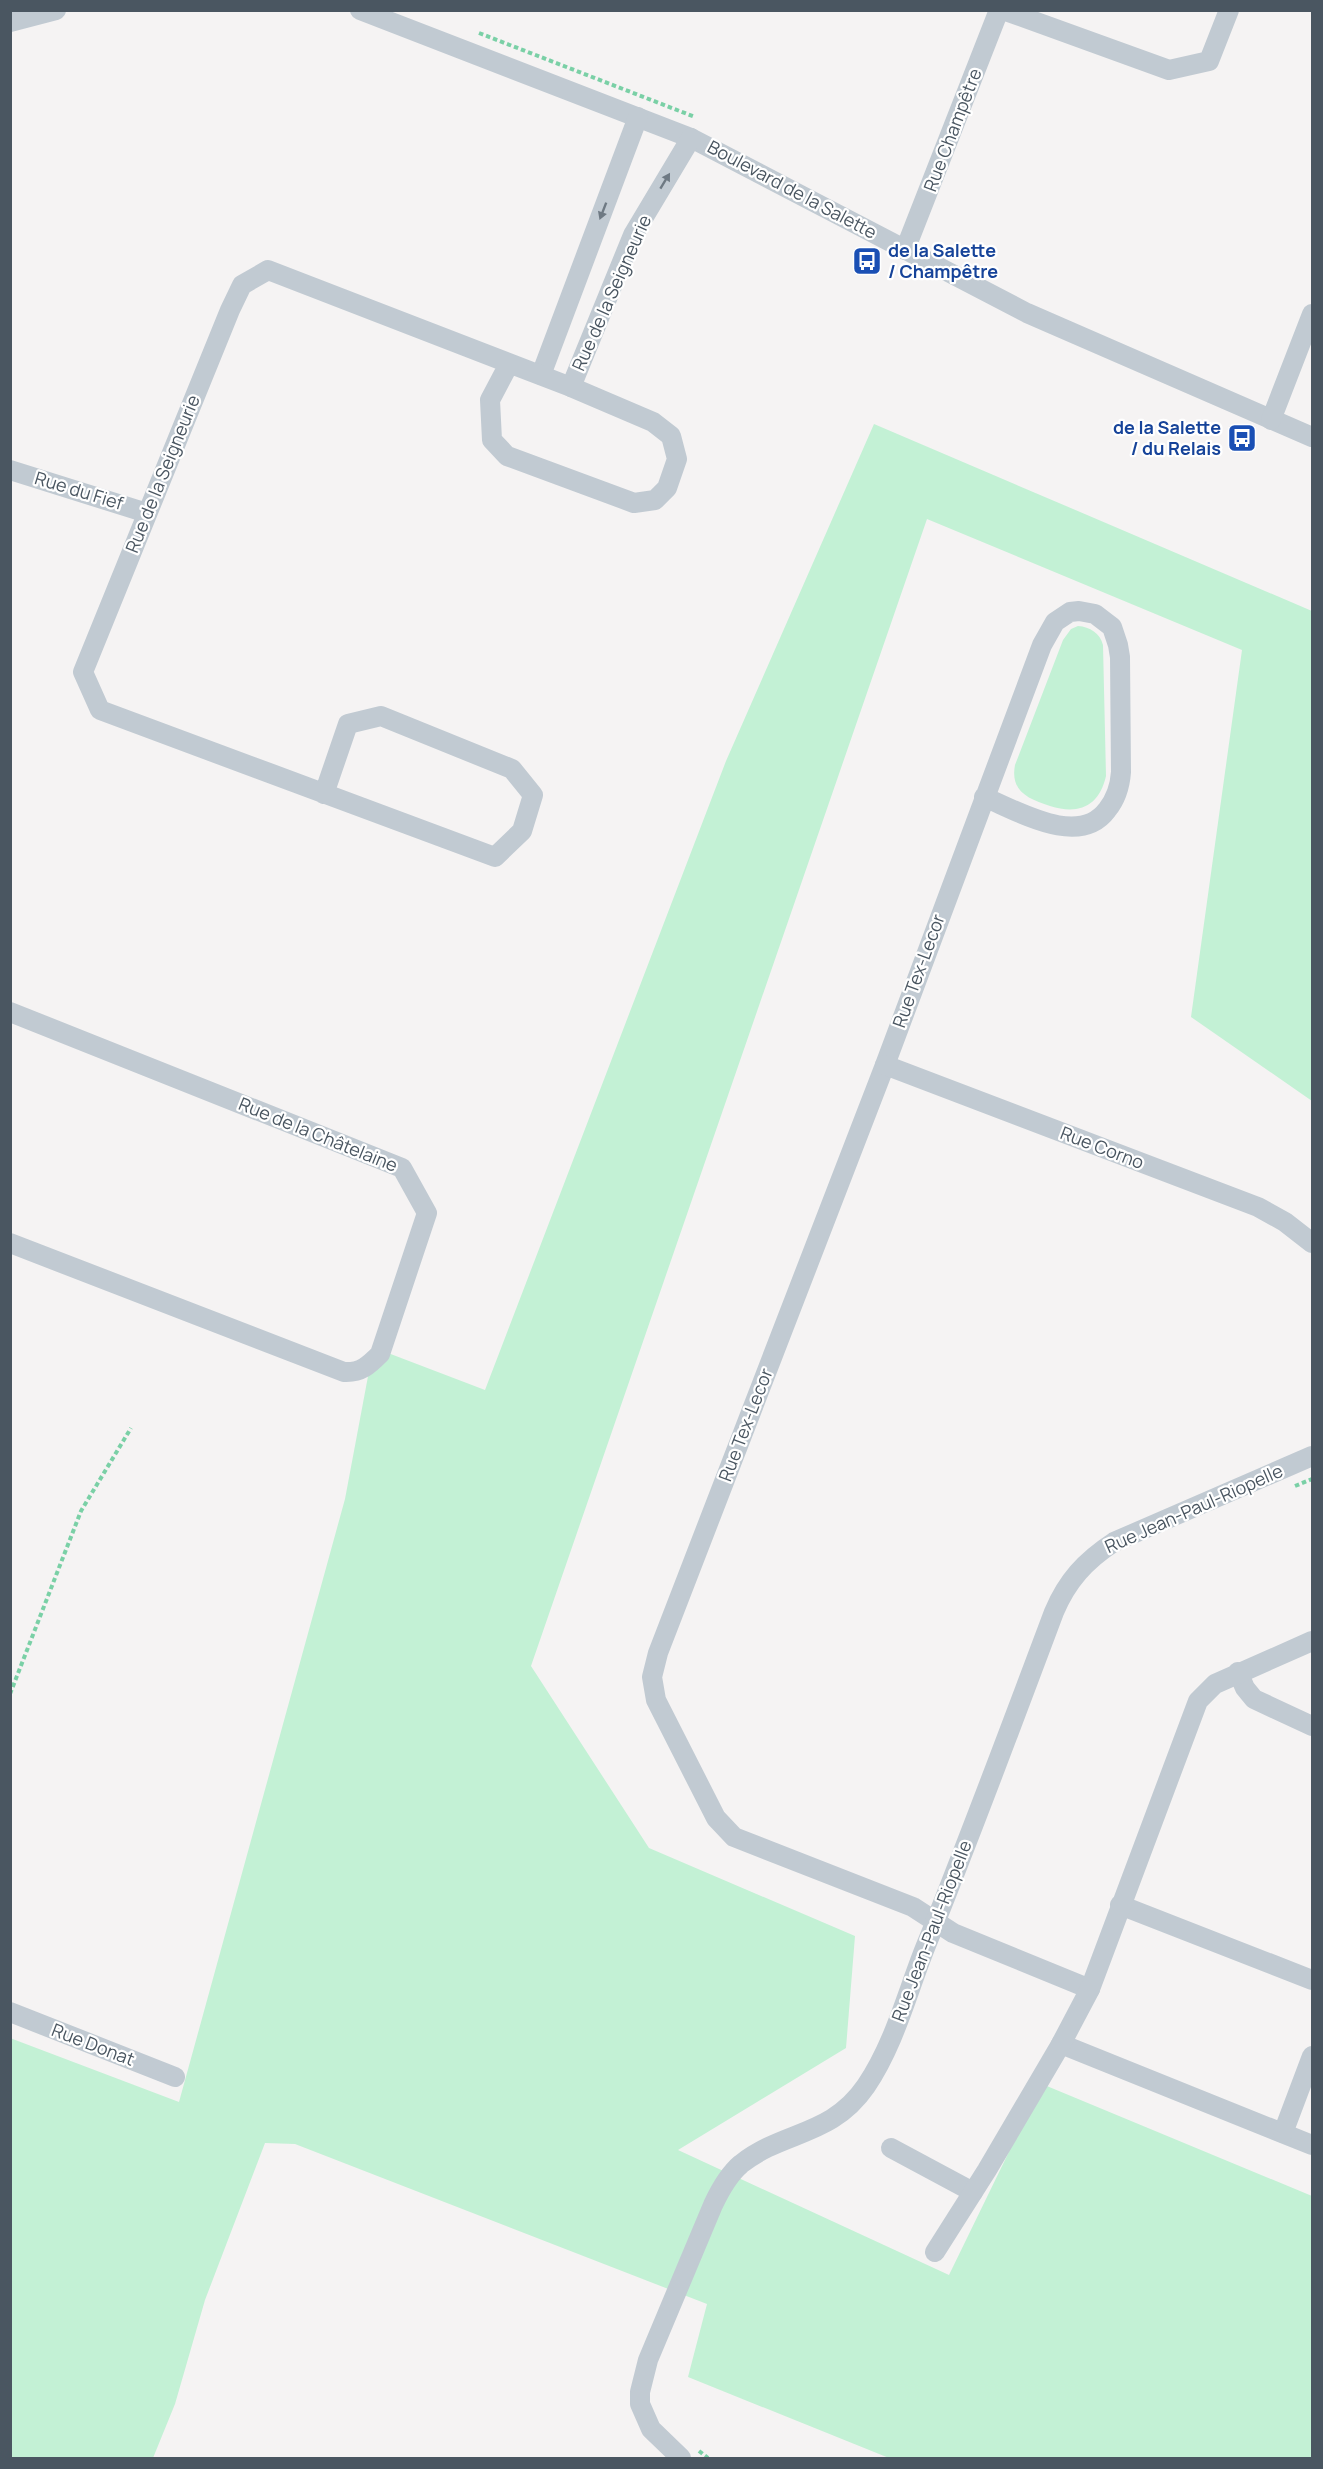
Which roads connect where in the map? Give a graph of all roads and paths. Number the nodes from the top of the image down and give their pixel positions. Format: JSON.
{"nodes":[{"id":1,"x":56,"y":10,"type":"edge"},
{"id":2,"x":360,"y":10,"type":"edge"},
{"id":3,"x":1001,"y":10,"type":"edge"},
{"id":4,"x":1229,"y":10,"type":"edge"},
{"id":5,"x":391,"y":16,"type":"edge"},
{"id":6,"x":10,"y":22,"type":"edge"},
{"id":7,"x":638,"y":117,"type":"junction"},
{"id":8,"x":691,"y":138,"type":"junction"},
{"id":9,"x":906,"y":250,"type":"junction"},
{"id":10,"x":1312,"y":314,"type":"edge"},
{"id":11,"x":508,"y":364,"type":"junction"},
{"id":12,"x":541,"y":375,"type":"junction"},
{"id":13,"x":571,"y":387,"type":"junction"},
{"id":14,"x":1271,"y":420,"type":"junction"},
{"id":15,"x":1312,"y":437,"type":"edge"},
{"id":16,"x":10,"y":470,"type":"edge"},
{"id":17,"x":147,"y":513,"type":"junction"},
{"id":18,"x":324,"y":794,"type":"junction"},
{"id":19,"x":984,"y":797,"type":"junction"},
{"id":20,"x":10,"y":1012,"type":"edge"},
{"id":21,"x":885,"y":1065,"type":"junction"},
{"id":22,"x":10,"y":1243,"type":"edge"},
{"id":23,"x":1312,"y":1243,"type":"edge"},
{"id":24,"x":131,"y":1428,"type":"dead end"},
{"id":25,"x":1312,"y":1456,"type":"edge"},
{"id":26,"x":1312,"y":1641,"type":"edge"},
{"id":27,"x":1238,"y":1672,"type":"junction"},
{"id":28,"x":10,"y":1694,"type":"edge"},
{"id":29,"x":1312,"y":1726,"type":"edge"},
{"id":30,"x":1120,"y":1905,"type":"junction"},
{"id":31,"x":936,"y":1923,"type":"junction"},
{"id":32,"x":1312,"y":1980,"type":"edge"},
{"id":33,"x":1090,"y":1989,"type":"junction"},
{"id":34,"x":10,"y":2012,"type":"edge"},
{"id":35,"x":1061,"y":2044,"type":"junction"},
{"id":36,"x":1312,"y":2056,"type":"edge"},
{"id":37,"x":175,"y":2077,"type":"dead end"},
{"id":38,"x":1283,"y":2133,"type":"junction"},
{"id":39,"x":1312,"y":2145,"type":"edge"},
{"id":40,"x":891,"y":2148,"type":"dead end"},
{"id":41,"x":974,"y":2192,"type":"junction"},
{"id":42,"x":934,"y":2252,"type":"dead end"},
{"id":43,"x":681,"y":2458,"type":"edge"}],
"edges":[{"from":1,"to":6,"type":"street"},
{"from":2,"to":5,"type":"street","name":"Boulevard de la Salette"},
{"from":3,"to":4,"type":"street"},
{"from":3,"to":9,"type":"street","name":"Rue Champêtre"},
{"from":5,"to":7,"type":"street","name":"Boulevard de la Salette"},
{"from":7,"to":8,"type":"street","name":"Boulevard de la Salette"},
{"from":7,"to":12,"type":"street","name":"Rue de la Seigneurie","one_way":true},
{"from":8,"to":9,"type":"street","name":"Boulevard de la Salette"},
{"from":13,"to":8,"type":"street","name":"Rue de la Seigneurie","one_way":true},
{"from":9,"to":14,"type":"street","name":"Boulevard de la Salette"},
{"from":10,"to":14,"type":"street"},
{"from":11,"to":12,"type":"street","name":"Rue de la Seigneurie"},
{"from":11,"to":13,"type":"street","name":"Rue de la Seigneurie"},
{"from":11,"to":17,"type":"street","name":"Rue de la Seigneurie"},
{"from":12,"to":13,"type":"street","name":"Rue de la Seigneurie"},
{"from":14,"to":15,"type":"street","name":"Boulevard de la Salette"},
{"from":16,"to":17,"type":"street","name":"Rue du Fief"},
{"from":17,"to":18,"type":"street","name":"Rue de la Seigneurie"},
{"from":18,"to":18,"type":"street","name":"Rue de la Seigneurie"},
{"from":19,"to":19,"type":"street","name":"Rue Tex-Lecor"},
{"from":19,"to":21,"type":"street","name":"Rue Tex-Lecor"},
{"from":20,"to":22,"type":"street","name":"Rue de la Châtelaine"},
{"from":21,"to":23,"type":"street","name":"Rue Corno"},
{"from":21,"to":31,"type":"street","name":"Rue Tex-Lecor"},
{"from":24,"to":28,"type":"path"},
{"from":25,"to":31,"type":"street","name":"Rue Jean-Paul-Riopelle"},
{"from":26,"to":27,"type":"street"},
{"from":27,"to":29,"type":"street"},
{"from":27,"to":30,"type":"street"},
{"from":30,"to":32,"type":"street"},
{"from":30,"to":33,"type":"street"},
{"from":31,"to":33,"type":"street","name":"Rue Tex-Lecor"},
{"from":31,"to":43,"type":"street","name":"Rue Jean-Paul-Riopelle"},
{"from":33,"to":35,"type":"street"},
{"from":34,"to":37,"type":"street","name":"Rue Donat"},
{"from":35,"to":38,"type":"street"},
{"from":35,"to":41,"type":"street"},
{"from":36,"to":38,"type":"street"},
{"from":38,"to":39,"type":"street"},
{"from":40,"to":41,"type":"street"},
{"from":41,"to":42,"type":"street"}]}
